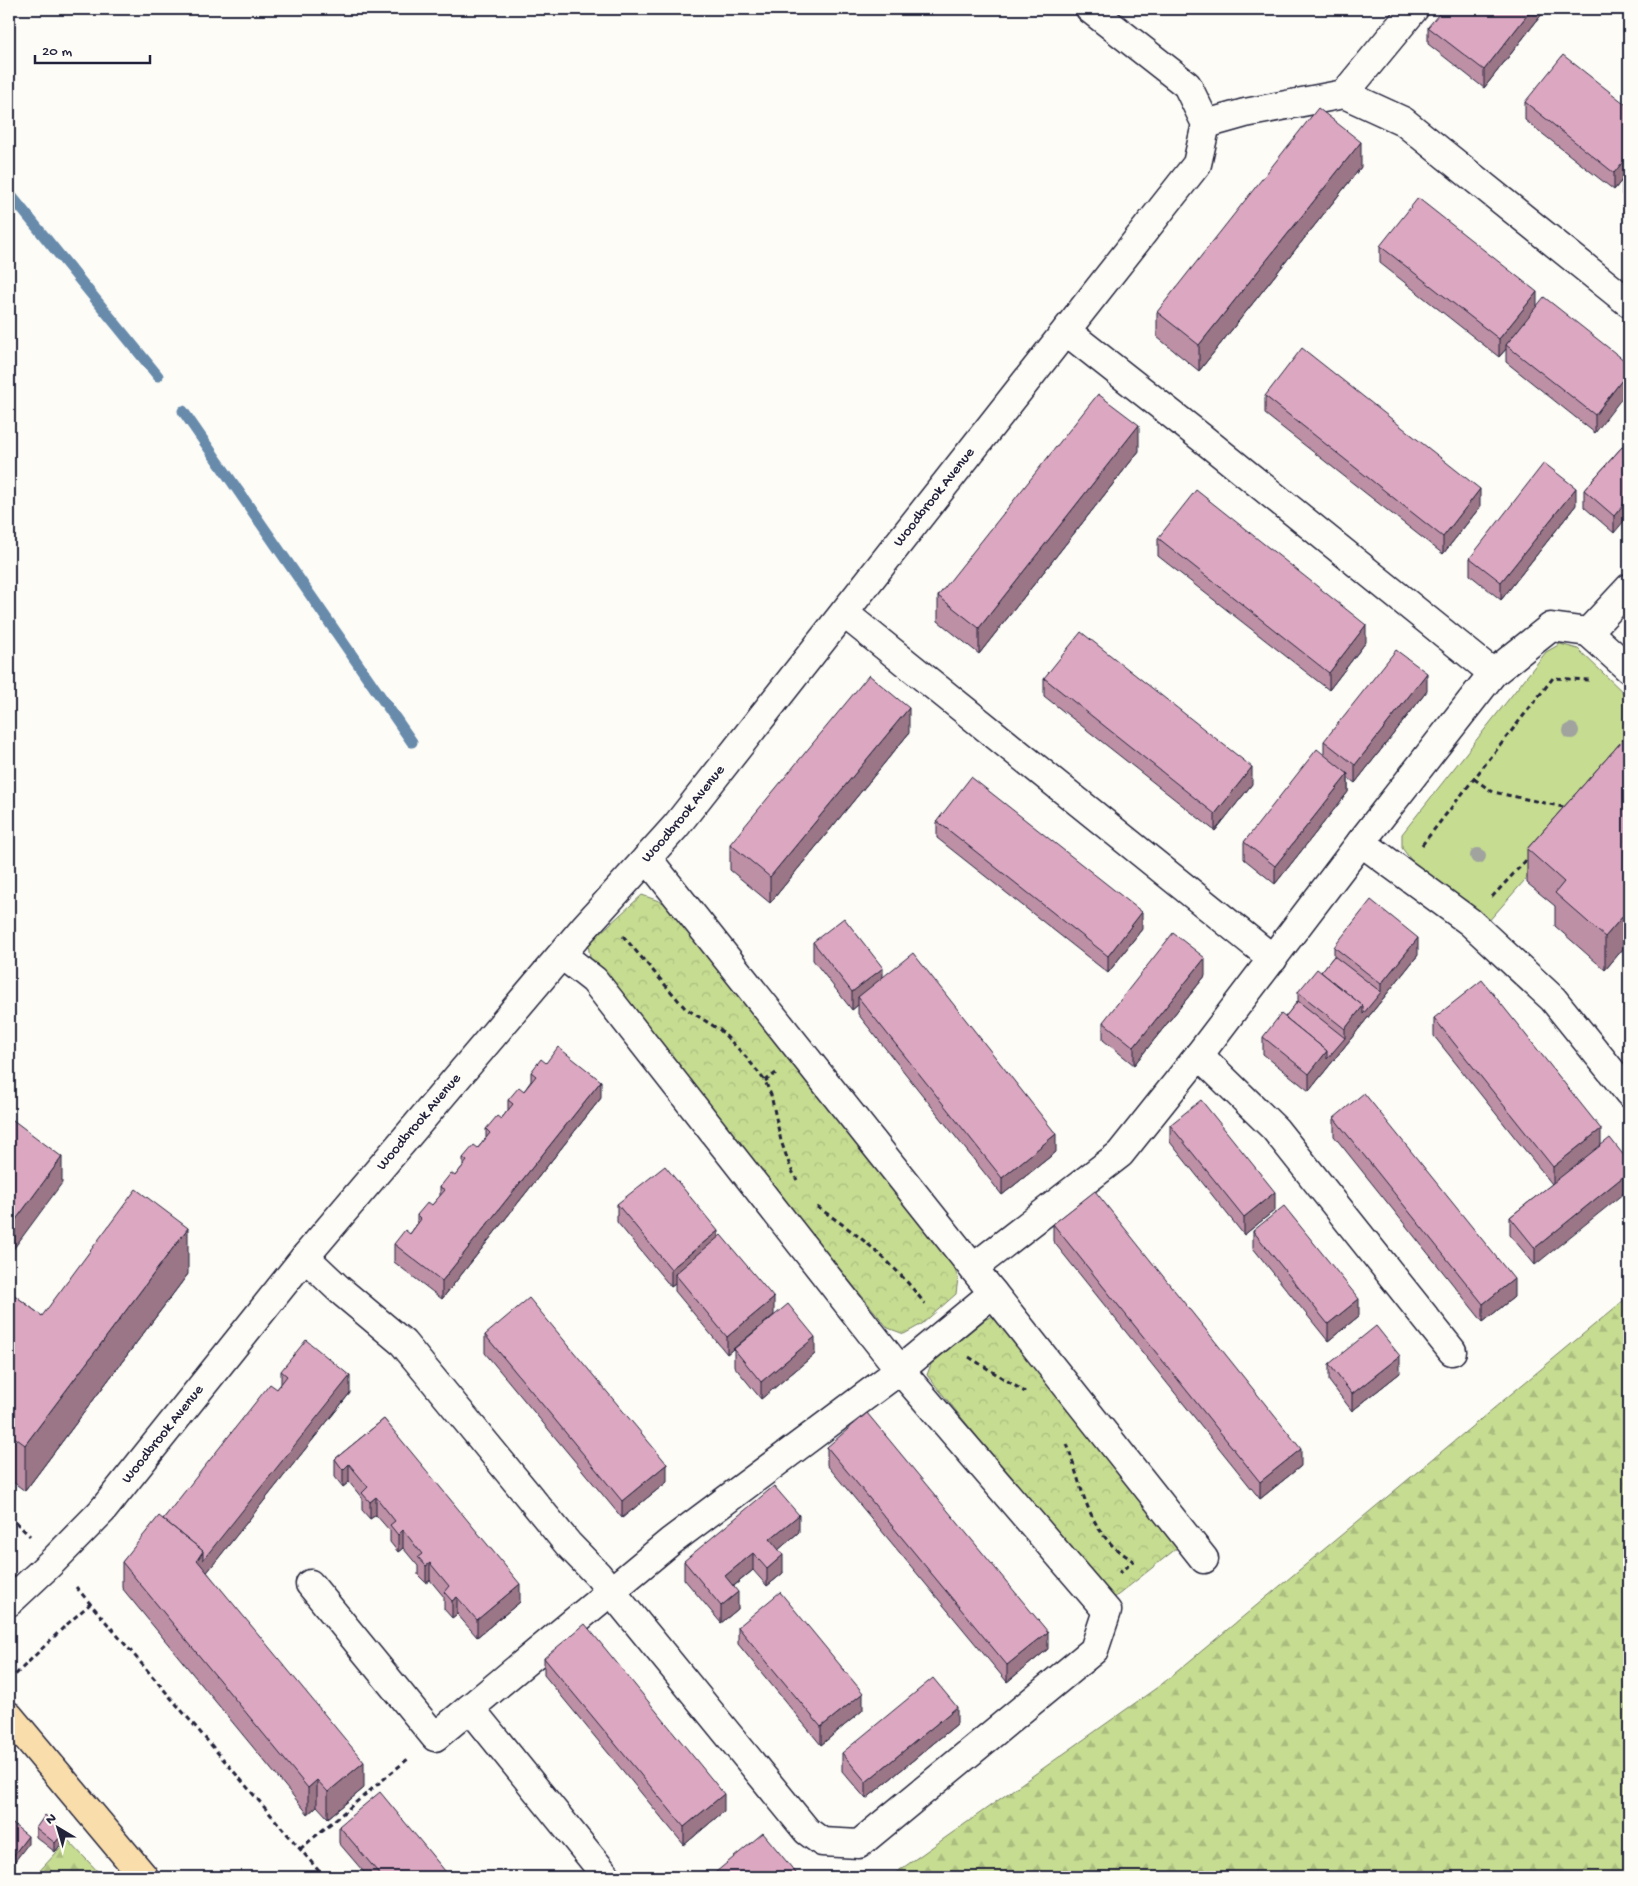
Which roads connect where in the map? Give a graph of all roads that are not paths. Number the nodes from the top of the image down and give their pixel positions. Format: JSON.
{"nodes":[{"id":1,"x":1090,"y":9,"type":"edge"},
{"id":2,"x":1414,"y":9,"type":"edge"},
{"id":3,"x":1344,"y":94,"type":"junction"},
{"id":4,"x":1206,"y":124,"type":"junction"},
{"id":5,"x":1629,"y":303,"type":"edge"},
{"id":6,"x":1066,"y":331,"type":"junction"},
{"id":7,"x":1629,"y":588,"type":"edge"},
{"id":8,"x":844,"y":613,"type":"junction"},
{"id":9,"x":1588,"y":632,"type":"junction"},
{"id":10,"x":1624,"y":664,"type":"edge"},
{"id":11,"x":1493,"y":673,"type":"junction"},
{"id":12,"x":1361,"y":842,"type":"junction"},
{"id":13,"x":647,"y":858,"type":"junction"},
{"id":14,"x":562,"y":955,"type":"junction"},
{"id":15,"x":1273,"y":959,"type":"junction"},
{"id":16,"x":1200,"y":1056,"type":"junction"},
{"id":17,"x":1629,"y":1093,"type":"edge"},
{"id":18,"x":305,"y":1256,"type":"junction"},
{"id":19,"x":973,"y":1268,"type":"junction"},
{"id":20,"x":993,"y":1293,"type":"junction"},
{"id":21,"x":1452,"y":1351,"type":"dead end"},
{"id":22,"x":900,"y":1370,"type":"junction"},
{"id":23,"x":1204,"y":1560,"type":"dead end"},
{"id":24,"x":310,"y":1584,"type":"dead end"},
{"id":25,"x":611,"y":1591,"type":"junction"},
{"id":26,"x":9,"y":1602,"type":"edge"},
{"id":27,"x":470,"y":1708,"type":"junction"},
{"id":28,"x":9,"y":1716,"type":"edge"},
{"id":29,"x":144,"y":1877,"type":"edge"},
{"id":30,"x":607,"y":1877,"type":"edge"}],
"edges":[{"from":1,"to":4,"type":"street"},
{"from":2,"to":3,"type":"street"},
{"from":3,"to":4,"type":"street"},
{"from":3,"to":5,"type":"street"},
{"from":4,"to":6,"type":"street","name":"Woodbrook Avenue"},
{"from":6,"to":8,"type":"street","name":"Woodbrook Avenue"},
{"from":6,"to":11,"type":"street"},
{"from":7,"to":9,"type":"street"},
{"from":8,"to":13,"type":"street","name":"Woodbrook Avenue"},
{"from":8,"to":15,"type":"street"},
{"from":9,"to":10,"type":"street"},
{"from":9,"to":11,"type":"street"},
{"from":11,"to":12,"type":"street"},
{"from":12,"to":15,"type":"street"},
{"from":12,"to":17,"type":"street"},
{"from":13,"to":14,"type":"street","name":"Woodbrook Avenue"},
{"from":13,"to":19,"type":"street"},
{"from":14,"to":18,"type":"street","name":"Woodbrook Avenue"},
{"from":14,"to":22,"type":"street"},
{"from":15,"to":16,"type":"street"},
{"from":16,"to":19,"type":"street"},
{"from":16,"to":21,"type":"street"},
{"from":18,"to":25,"type":"street"},
{"from":18,"to":26,"type":"street","name":"Woodbrook Avenue"},
{"from":19,"to":20,"type":"street"},
{"from":20,"to":22,"type":"street"},
{"from":20,"to":23,"type":"street"},
{"from":22,"to":25,"type":"street"},
{"from":22,"to":25,"type":"street"},
{"from":24,"to":27,"type":"street"},
{"from":25,"to":27,"type":"street"},
{"from":27,"to":30,"type":"street"},
{"from":28,"to":29,"type":"main road"}]}
